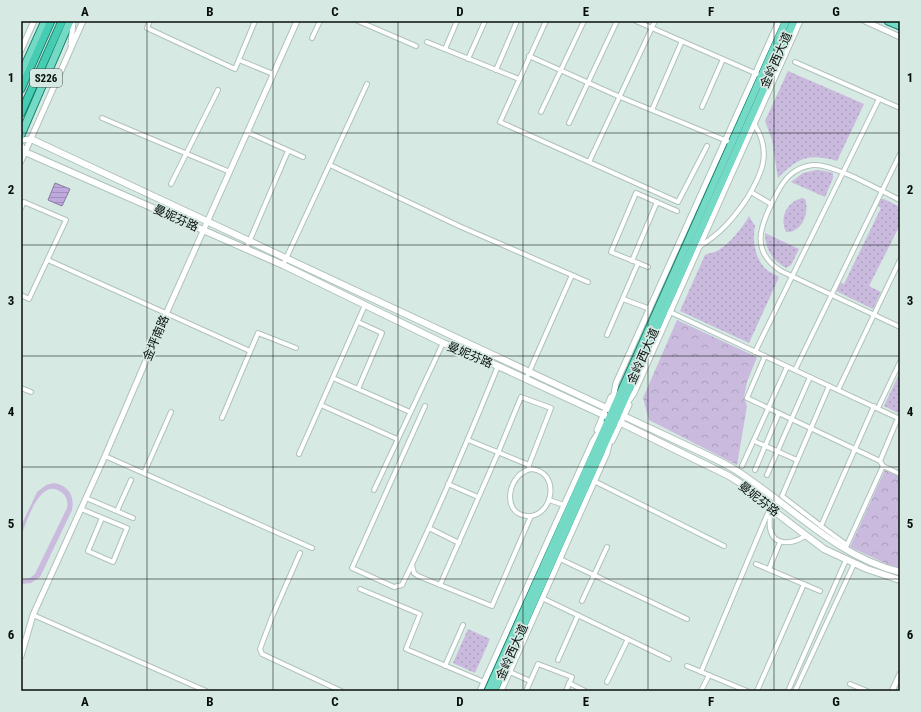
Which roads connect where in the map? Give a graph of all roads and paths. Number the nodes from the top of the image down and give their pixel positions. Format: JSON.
{"nodes":[{"id":1,"x":34,"y":21,"type":"edge"},
{"id":2,"x":40,"y":21,"type":"edge"},
{"id":3,"x":45,"y":21,"type":"edge"},
{"id":4,"x":52,"y":21,"type":"edge"},
{"id":5,"x":62,"y":21,"type":"edge"},
{"id":6,"x":72,"y":21,"type":"edge"},
{"id":7,"x":83,"y":21,"type":"edge"},
{"id":8,"x":150,"y":21,"type":"edge"},
{"id":9,"x":255,"y":21,"type":"edge"},
{"id":10,"x":297,"y":21,"type":"edge"},
{"id":11,"x":320,"y":21,"type":"edge"},
{"id":12,"x":358,"y":21,"type":"edge"},
{"id":13,"x":457,"y":21,"type":"edge"},
{"id":14,"x":485,"y":21,"type":"edge"},
{"id":15,"x":517,"y":21,"type":"edge"},
{"id":16,"x":546,"y":21,"type":"edge"},
{"id":17,"x":584,"y":21,"type":"edge"},
{"id":18,"x":617,"y":21,"type":"edge"},
{"id":19,"x":636,"y":21,"type":"edge"},
{"id":20,"x":655,"y":21,"type":"edge"},
{"id":21,"x":779,"y":21,"type":"edge"},
{"id":22,"x":786,"y":21,"type":"edge"},
{"id":23,"x":794,"y":21,"type":"edge"},
{"id":24,"x":800,"y":21,"type":"edge"},
{"id":25,"x":865,"y":21,"type":"edge"},
{"id":26,"x":888,"y":21,"type":"edge"},
{"id":27,"x":900,"y":26,"type":"edge"},
{"id":28,"x":652,"y":28,"type":"junction"},
{"id":29,"x":38,"y":35,"type":"junction"},
{"id":30,"x":900,"y":37,"type":"edge"},
{"id":31,"x":312,"y":38,"type":"dead end"},
{"id":32,"x":682,"y":41,"type":"junction"},
{"id":33,"x":427,"y":42,"type":"dead end"},
{"id":34,"x":416,"y":46,"type":"dead end"},
{"id":35,"x":70,"y":49,"type":"junction"},
{"id":36,"x":445,"y":49,"type":"junction"},
{"id":37,"x":21,"y":50,"type":"edge"},
{"id":38,"x":529,"y":56,"type":"junction"},
{"id":39,"x":468,"y":58,"type":"junction"},
{"id":40,"x":723,"y":59,"type":"junction"},
{"id":41,"x":239,"y":60,"type":"junction"},
{"id":42,"x":795,"y":62,"type":"dead end"},
{"id":43,"x":496,"y":70,"type":"junction"},
{"id":44,"x":560,"y":70,"type":"junction"},
{"id":45,"x":21,"y":74,"type":"edge"},
{"id":46,"x":273,"y":74,"type":"junction"},
{"id":47,"x":759,"y":75,"type":"junction"},
{"id":48,"x":519,"y":79,"type":"junction"},
{"id":49,"x":588,"y":83,"type":"junction"},
{"id":50,"x":367,"y":84,"type":"dead end"},
{"id":51,"x":21,"y":89,"type":"edge"},
{"id":52,"x":218,"y":90,"type":"dead end"},
{"id":53,"x":620,"y":97,"type":"junction"},
{"id":54,"x":879,"y":98,"type":"junction"},
{"id":55,"x":702,"y":107,"type":"dead end"},
{"id":56,"x":900,"y":108,"type":"edge"},
{"id":57,"x":652,"y":110,"type":"junction"},
{"id":58,"x":541,"y":112,"type":"dead end"},
{"id":59,"x":21,"y":113,"type":"edge"},
{"id":60,"x":102,"y":118,"type":"dead end"},
{"id":61,"x":569,"y":123,"type":"dead end"},
{"id":62,"x":755,"y":125,"type":"junction"},
{"id":63,"x":247,"y":132,"type":"junction"},
{"id":64,"x":21,"y":135,"type":"edge"},
{"id":65,"x":31,"y":139,"type":"junction"},
{"id":66,"x":21,"y":140,"type":"edge"},
{"id":67,"x":729,"y":141,"type":"junction"},
{"id":68,"x":21,"y":145,"type":"edge"},
{"id":69,"x":706,"y":146,"type":"dead end"},
{"id":70,"x":288,"y":151,"type":"junction"},
{"id":71,"x":25,"y":152,"type":"junction"},
{"id":72,"x":186,"y":154,"type":"junction"},
{"id":73,"x":900,"y":154,"type":"edge"},
{"id":74,"x":303,"y":157,"type":"dead end"},
{"id":75,"x":21,"y":161,"type":"edge"},
{"id":76,"x":589,"y":162,"type":"junction"},
{"id":77,"x":330,"y":165,"type":"junction"},
{"id":78,"x":230,"y":172,"type":"junction"},
{"id":79,"x":842,"y":173,"type":"junction"},
{"id":80,"x":172,"y":184,"type":"dead end"},
{"id":81,"x":882,"y":191,"type":"junction"},
{"id":82,"x":751,"y":192,"type":"junction"},
{"id":83,"x":900,"y":200,"type":"edge"},
{"id":84,"x":657,"y":202,"type":"junction"},
{"id":85,"x":771,"y":204,"type":"junction"},
{"id":86,"x":21,"y":208,"type":"edge"},
{"id":87,"x":677,"y":211,"type":"dead end"},
{"id":88,"x":208,"y":221,"type":"junction"},
{"id":89,"x":204,"y":230,"type":"junction"},
{"id":90,"x":250,"y":241,"type":"junction"},
{"id":91,"x":700,"y":246,"type":"junction"},
{"id":92,"x":246,"y":249,"type":"junction"},
{"id":93,"x":286,"y":258,"type":"junction"},
{"id":94,"x":48,"y":260,"type":"junction"},
{"id":95,"x":900,"y":260,"type":"edge"},
{"id":96,"x":632,"y":261,"type":"junction"},
{"id":97,"x":638,"y":263,"type":"junction"},
{"id":98,"x":283,"y":265,"type":"junction"},
{"id":99,"x":648,"y":267,"type":"dead end"},
{"id":100,"x":572,"y":275,"type":"junction"},
{"id":101,"x":792,"y":277,"type":"junction"},
{"id":102,"x":588,"y":282,"type":"dead end"},
{"id":103,"x":832,"y":295,"type":"junction"},
{"id":104,"x":21,"y":296,"type":"edge"},
{"id":105,"x":623,"y":299,"type":"junction"},
{"id":106,"x":365,"y":305,"type":"junction"},
{"id":107,"x":650,"y":309,"type":"junction"},
{"id":108,"x":667,"y":311,"type":"junction"},
{"id":109,"x":166,"y":314,"type":"junction"},
{"id":110,"x":874,"y":315,"type":"junction"},
{"id":111,"x":358,"y":322,"type":"junction"},
{"id":112,"x":900,"y":327,"type":"edge"},
{"id":113,"x":607,"y":335,"type":"dead end"},
{"id":114,"x":442,"y":343,"type":"junction"},
{"id":115,"x":296,"y":348,"type":"dead end"},
{"id":116,"x":250,"y":351,"type":"junction"},
{"id":117,"x":755,"y":352,"type":"junction"},
{"id":118,"x":765,"y":356,"type":"junction"},
{"id":119,"x":900,"y":362,"type":"edge"},
{"id":120,"x":498,"y":366,"type":"junction"},
{"id":121,"x":787,"y":367,"type":"junction"},
{"id":122,"x":795,"y":370,"type":"junction"},
{"id":123,"x":530,"y":372,"type":"junction"},
{"id":124,"x":810,"y":377,"type":"junction"},
{"id":125,"x":333,"y":378,"type":"junction"},
{"id":126,"x":526,"y":379,"type":"junction"},
{"id":127,"x":829,"y":386,"type":"junction"},
{"id":128,"x":21,"y":388,"type":"edge"},
{"id":129,"x":358,"y":389,"type":"junction"},
{"id":130,"x":838,"y":390,"type":"junction"},
{"id":131,"x":31,"y":392,"type":"dead end"},
{"id":132,"x":321,"y":405,"type":"junction"},
{"id":133,"x":425,"y":406,"type":"dead end"},
{"id":134,"x":876,"y":407,"type":"junction"},
{"id":135,"x":768,"y":408,"type":"junction"},
{"id":136,"x":171,"y":412,"type":"dead end"},
{"id":137,"x":410,"y":412,"type":"junction"},
{"id":138,"x":779,"y":413,"type":"junction"},
{"id":139,"x":614,"y":414,"type":"junction"},
{"id":140,"x":222,"y":418,"type":"dead end"},
{"id":141,"x":790,"y":419,"type":"junction"},
{"id":142,"x":899,"y":419,"type":"edge"},
{"id":143,"x":811,"y":428,"type":"junction"},
{"id":144,"x":398,"y":439,"type":"junction"},
{"id":145,"x":468,"y":440,"type":"junction"},
{"id":146,"x":754,"y":441,"type":"junction"},
{"id":147,"x":765,"y":446,"type":"junction"},
{"id":148,"x":855,"y":450,"type":"junction"},
{"id":149,"x":777,"y":451,"type":"junction"},
{"id":150,"x":498,"y":453,"type":"junction"},
{"id":151,"x":299,"y":454,"type":"dead end"},
{"id":152,"x":105,"y":456,"type":"junction"},
{"id":153,"x":797,"y":460,"type":"junction"},
{"id":154,"x":880,"y":461,"type":"junction"},
{"id":155,"x":742,"y":466,"type":"dead end"},
{"id":156,"x":883,"y":466,"type":"junction"},
{"id":157,"x":529,"y":467,"type":"junction"},
{"id":158,"x":754,"y":470,"type":"dead end"},
{"id":159,"x":144,"y":473,"type":"junction"},
{"id":160,"x":900,"y":474,"type":"edge"},
{"id":161,"x":767,"y":475,"type":"dead end"},
{"id":162,"x":130,"y":480,"type":"dead end"},
{"id":163,"x":594,"y":481,"type":"junction"},
{"id":164,"x":448,"y":484,"type":"junction"},
{"id":165,"x":374,"y":490,"type":"dead end"},
{"id":166,"x":86,"y":498,"type":"junction"},
{"id":167,"x":478,"y":498,"type":"junction"},
{"id":168,"x":549,"y":500,"type":"junction"},
{"id":169,"x":564,"y":505,"type":"junction"},
{"id":170,"x":770,"y":508,"type":"junction"},
{"id":171,"x":81,"y":509,"type":"junction"},
{"id":172,"x":117,"y":511,"type":"junction"},
{"id":173,"x":531,"y":516,"type":"junction"},
{"id":174,"x":102,"y":518,"type":"junction"},
{"id":175,"x":133,"y":518,"type":"dead end"},
{"id":176,"x":820,"y":526,"type":"junction"},
{"id":177,"x":429,"y":528,"type":"junction"},
{"id":178,"x":805,"y":536,"type":"junction"},
{"id":179,"x":459,"y":542,"type":"junction"},
{"id":180,"x":780,"y":542,"type":"junction"},
{"id":181,"x":724,"y":546,"type":"dead end"},
{"id":182,"x":607,"y":547,"type":"dead end"},
{"id":183,"x":312,"y":548,"type":"dead end"},
{"id":184,"x":300,"y":553,"type":"dead end"},
{"id":185,"x":560,"y":559,"type":"junction"},
{"id":186,"x":846,"y":560,"type":"junction"},
{"id":187,"x":412,"y":564,"type":"junction"},
{"id":188,"x":756,"y":564,"type":"dead end"},
{"id":189,"x":854,"y":564,"type":"junction"},
{"id":190,"x":769,"y":570,"type":"junction"},
{"id":191,"x":900,"y":572,"type":"edge"},
{"id":192,"x":594,"y":575,"type":"junction"},
{"id":193,"x":900,"y":580,"type":"edge"},
{"id":194,"x":804,"y":584,"type":"junction"},
{"id":195,"x":440,"y":585,"type":"junction"},
{"id":196,"x":360,"y":589,"type":"dead end"},
{"id":197,"x":820,"y":591,"type":"dead end"},
{"id":198,"x":542,"y":598,"type":"junction"},
{"id":199,"x":582,"y":601,"type":"dead end"},
{"id":200,"x":33,"y":615,"type":"junction"},
{"id":201,"x":578,"y":615,"type":"junction"},
{"id":202,"x":687,"y":619,"type":"dead end"},
{"id":203,"x":463,"y":625,"type":"dead end"},
{"id":204,"x":628,"y":639,"type":"junction"},
{"id":205,"x":21,"y":656,"type":"edge"},
{"id":206,"x":669,"y":659,"type":"dead end"},
{"id":207,"x":558,"y":660,"type":"dead end"},
{"id":208,"x":445,"y":666,"type":"junction"},
{"id":209,"x":687,"y":666,"type":"dead end"},
{"id":210,"x":510,"y":672,"type":"junction"},
{"id":211,"x":701,"y":672,"type":"junction"},
{"id":212,"x":709,"y":674,"type":"junction"},
{"id":213,"x":900,"y":674,"type":"edge"},
{"id":214,"x":530,"y":680,"type":"junction"},
{"id":215,"x":484,"y":682,"type":"junction"},
{"id":216,"x":607,"y":682,"type":"dead end"},
{"id":217,"x":569,"y":683,"type":"junction"},
{"id":218,"x":850,"y":684,"type":"dead end"},
{"id":219,"x":736,"y":686,"type":"junction"},
{"id":220,"x":206,"y":691,"type":"edge"},
{"id":221,"x":341,"y":691,"type":"edge"},
{"id":222,"x":480,"y":691,"type":"edge"},
{"id":223,"x":488,"y":691,"type":"edge"},
{"id":224,"x":494,"y":691,"type":"edge"},
{"id":225,"x":501,"y":691,"type":"edge"},
{"id":226,"x":526,"y":691,"type":"edge"},
{"id":227,"x":566,"y":691,"type":"edge"},
{"id":228,"x":585,"y":691,"type":"edge"},
{"id":229,"x":701,"y":691,"type":"edge"},
{"id":230,"x":733,"y":691,"type":"edge"},
{"id":231,"x":747,"y":691,"type":"edge"},
{"id":232,"x":756,"y":691,"type":"edge"},
{"id":233,"x":788,"y":691,"type":"edge"},
{"id":234,"x":794,"y":691,"type":"edge"},
{"id":235,"x":867,"y":691,"type":"edge"},
{"id":236,"x":892,"y":691,"type":"edge"}],
"edges":[{"from":1,"to":37,"type":"street"},
{"from":2,"to":29,"type":"street"},
{"from":3,"to":29,"type":"main road","number":"S226"},
{"from":4,"to":51,"type":"highway"},
{"from":5,"to":59,"type":"highway"},
{"from":6,"to":35,"type":"street"},
{"from":6,"to":64,"type":"main road","number":"S226"},
{"from":7,"to":35,"type":"street"},
{"from":8,"to":41,"type":"street"},
{"from":9,"to":41,"type":"street"},
{"from":10,"to":46,"type":"street","name":"金坪南路"},
{"from":11,"to":31,"type":"street"},
{"from":12,"to":34,"type":"street"},
{"from":13,"to":36,"type":"street"},
{"from":14,"to":39,"type":"street"},
{"from":15,"to":43,"type":"street"},
{"from":16,"to":38,"type":"street"},
{"from":17,"to":44,"type":"street"},
{"from":18,"to":49,"type":"street"},
{"from":19,"to":28,"type":"street"},
{"from":20,"to":28,"type":"street"},
{"from":21,"to":47,"type":"street"},
{"from":22,"to":47,"type":"main road","name":"金岭西大道"},
{"from":23,"to":108,"type":"main road","name":"金岭西大道"},
{"from":24,"to":62,"type":"street"},
{"from":25,"to":30,"type":"street"},
{"from":26,"to":27,"type":"main road"},
{"from":28,"to":32,"type":"street"},
{"from":28,"to":53,"type":"street"},
{"from":29,"to":45,"type":"main road","number":"S226"},
{"from":32,"to":40,"type":"street"},
{"from":32,"to":57,"type":"street"},
{"from":33,"to":36,"type":"street"},
{"from":35,"to":65,"type":"street"},
{"from":36,"to":39,"type":"street"},
{"from":38,"to":44,"type":"street"},
{"from":38,"to":48,"type":"street"},
{"from":39,"to":43,"type":"street"},
{"from":40,"to":47,"type":"street"},
{"from":40,"to":55,"type":"street"},
{"from":41,"to":46,"type":"street"},
{"from":42,"to":54,"type":"street"},
{"from":43,"to":48,"type":"street"},
{"from":44,"to":49,"type":"street"},
{"from":44,"to":58,"type":"street"},
{"from":46,"to":63,"type":"street","name":"金坪南路"},
{"from":47,"to":67,"type":"main road","name":"金岭西大道"},
{"from":48,"to":76,"type":"street"},
{"from":49,"to":53,"type":"street"},
{"from":49,"to":61,"type":"street"},
{"from":50,"to":77,"type":"street"},
{"from":52,"to":72,"type":"street"},
{"from":53,"to":57,"type":"street"},
{"from":53,"to":76,"type":"street"},
{"from":54,"to":56,"type":"street"},
{"from":54,"to":79,"type":"street"},
{"from":57,"to":67,"type":"street"},
{"from":60,"to":72,"type":"street"},
{"from":62,"to":82,"type":"street"},
{"from":62,"to":91,"type":"street"},
{"from":63,"to":70,"type":"street"},
{"from":63,"to":78,"type":"street","name":"金坪南路"},
{"from":65,"to":66,"type":"street"},
{"from":65,"to":71,"type":"street"},
{"from":65,"to":88,"type":"main road","name":"曼妮芬路"},
{"from":67,"to":107,"type":"street"},
{"from":67,"to":139,"type":"main road","name":"金岭西大道"},
{"from":68,"to":71,"type":"street"},
{"from":69,"to":76,"type":"street"},
{"from":70,"to":74,"type":"street"},
{"from":70,"to":90,"type":"street"},
{"from":71,"to":75,"type":"street"},
{"from":71,"to":89,"type":"main road","name":"曼妮芬路"},
{"from":72,"to":78,"type":"street"},
{"from":72,"to":80,"type":"street"},
{"from":73,"to":81,"type":"street"},
{"from":77,"to":93,"type":"street"},
{"from":77,"to":100,"type":"street"},
{"from":78,"to":88,"type":"street","name":"金坪南路"},
{"from":79,"to":81,"type":"street"},
{"from":79,"to":85,"type":"street"},
{"from":79,"to":101,"type":"street"},
{"from":81,"to":83,"type":"street"},
{"from":81,"to":103,"type":"street"},
{"from":82,"to":85,"type":"street"},
{"from":82,"to":91,"type":"street"},
{"from":84,"to":87,"type":"street"},
{"from":84,"to":96,"type":"street"},
{"from":84,"to":96,"type":"street"},
{"from":85,"to":101,"type":"street"},
{"from":86,"to":94,"type":"street"},
{"from":88,"to":89,"type":"street","name":"金坪南路"},
{"from":88,"to":90,"type":"main road","name":"曼妮芬路"},
{"from":89,"to":92,"type":"main road","name":"曼妮芬路"},
{"from":89,"to":109,"type":"street","name":"金坪南路"},
{"from":90,"to":92,"type":"street"},
{"from":90,"to":93,"type":"main road","name":"曼妮芬路"},
{"from":91,"to":108,"type":"street"},
{"from":92,"to":98,"type":"main road","name":"曼妮芬路"},
{"from":93,"to":98,"type":"street"},
{"from":93,"to":123,"type":"main road","name":"曼妮芬路"},
{"from":94,"to":104,"type":"street"},
{"from":94,"to":109,"type":"street"},
{"from":95,"to":110,"type":"street"},
{"from":96,"to":97,"type":"street"},
{"from":97,"to":99,"type":"street"},
{"from":97,"to":105,"type":"street"},
{"from":98,"to":106,"type":"main road","name":"曼妮芬路"},
{"from":100,"to":102,"type":"street"},
{"from":100,"to":123,"type":"street"},
{"from":101,"to":103,"type":"street"},
{"from":101,"to":117,"type":"street"},
{"from":103,"to":110,"type":"street"},
{"from":103,"to":122,"type":"street"},
{"from":105,"to":107,"type":"street"},
{"from":105,"to":113,"type":"street"},
{"from":106,"to":111,"type":"street"},
{"from":106,"to":114,"type":"main road","name":"曼妮芬路"},
{"from":107,"to":139,"type":"street"},
{"from":108,"to":117,"type":"street"},
{"from":108,"to":139,"type":"main road","name":"金岭西大道"},
{"from":108,"to":139,"type":"street"},
{"from":109,"to":116,"type":"street"},
{"from":109,"to":152,"type":"street","name":"金坪南路"},
{"from":110,"to":112,"type":"street"},
{"from":110,"to":130,"type":"street"},
{"from":111,"to":125,"type":"street"},
{"from":111,"to":129,"type":"street"},
{"from":114,"to":120,"type":"main road","name":"曼妮芬路"},
{"from":114,"to":137,"type":"street"},
{"from":115,"to":116,"type":"street"},
{"from":116,"to":140,"type":"street"},
{"from":117,"to":118,"type":"street"},
{"from":118,"to":121,"type":"street"},
{"from":118,"to":135,"type":"street"},
{"from":119,"to":134,"type":"street"},
{"from":120,"to":126,"type":"main road","name":"曼妮芬路"},
{"from":120,"to":145,"type":"street"},
{"from":121,"to":122,"type":"street"},
{"from":121,"to":135,"type":"street"},
{"from":122,"to":124,"type":"street"},
{"from":123,"to":126,"type":"street"},
{"from":123,"to":139,"type":"main road","name":"曼妮芬路"},
{"from":124,"to":127,"type":"street"},
{"from":124,"to":141,"type":"street"},
{"from":125,"to":129,"type":"street"},
{"from":125,"to":132,"type":"street"},
{"from":126,"to":139,"type":"main road","name":"曼妮芬路"},
{"from":127,"to":130,"type":"street"},
{"from":127,"to":143,"type":"street"},
{"from":128,"to":131,"type":"street"},
{"from":129,"to":137,"type":"street"},
{"from":130,"to":134,"type":"street"},
{"from":132,"to":144,"type":"street"},
{"from":132,"to":151,"type":"street"},
{"from":133,"to":187,"type":"street"},
{"from":134,"to":142,"type":"street"},
{"from":134,"to":148,"type":"street"},
{"from":135,"to":138,"type":"street"},
{"from":135,"to":146,"type":"street"},
{"from":136,"to":159,"type":"street"},
{"from":137,"to":144,"type":"street"},
{"from":138,"to":141,"type":"street"},
{"from":138,"to":147,"type":"street"},
{"from":139,"to":163,"type":"street"},
{"from":139,"to":169,"type":"street"},
{"from":139,"to":170,"type":"main road","name":"曼妮芬路"},
{"from":139,"to":191,"type":"main road","name":"曼妮芬路"},
{"from":139,"to":223,"type":"main road","name":"金岭西大道"},
{"from":139,"to":224,"type":"main road","name":"金岭西大道"},
{"from":141,"to":143,"type":"street"},
{"from":141,"to":149,"type":"street"},
{"from":142,"to":154,"type":"street"},
{"from":143,"to":148,"type":"street"},
{"from":143,"to":153,"type":"street"},
{"from":144,"to":165,"type":"street"},
{"from":145,"to":150,"type":"street"},
{"from":145,"to":164,"type":"street"},
{"from":146,"to":147,"type":"street"},
{"from":146,"to":155,"type":"street"},
{"from":147,"to":149,"type":"street"},
{"from":147,"to":158,"type":"street"},
{"from":148,"to":154,"type":"street"},
{"from":148,"to":176,"type":"street"},
{"from":149,"to":153,"type":"street"},
{"from":149,"to":161,"type":"street"},
{"from":150,"to":157,"type":"street"},
{"from":150,"to":157,"type":"street"},
{"from":150,"to":167,"type":"street"},
{"from":152,"to":159,"type":"street"},
{"from":152,"to":166,"type":"street","name":"金坪南路"},
{"from":153,"to":176,"type":"street"},
{"from":154,"to":156,"type":"street"},
{"from":156,"to":160,"type":"street"},
{"from":156,"to":176,"type":"street"},
{"from":157,"to":168,"type":"street"},
{"from":157,"to":173,"type":"street"},
{"from":159,"to":183,"type":"street"},
{"from":162,"to":172,"type":"street"},
{"from":163,"to":181,"type":"street"},
{"from":163,"to":185,"type":"street"},
{"from":164,"to":167,"type":"street"},
{"from":164,"to":177,"type":"street"},
{"from":166,"to":171,"type":"street","name":"金坪南路"},
{"from":166,"to":172,"type":"street"},
{"from":167,"to":179,"type":"street"},
{"from":168,"to":169,"type":"street"},
{"from":168,"to":173,"type":"street"},
{"from":169,"to":215,"type":"street"},
{"from":170,"to":178,"type":"main road","name":"曼妮芬路"},
{"from":170,"to":180,"type":"street"},
{"from":170,"to":211,"type":"street"},
{"from":171,"to":174,"type":"street"},
{"from":171,"to":200,"type":"street","name":"金坪南路"},
{"from":172,"to":175,"type":"street"},
{"from":173,"to":195,"type":"street"},
{"from":174,"to":174,"type":"street"},
{"from":177,"to":179,"type":"street"},
{"from":177,"to":187,"type":"street"},
{"from":178,"to":180,"type":"street"},
{"from":178,"to":186,"type":"main road","name":"曼妮芬路"},
{"from":179,"to":195,"type":"street"},
{"from":180,"to":190,"type":"street"},
{"from":182,"to":192,"type":"street"},
{"from":184,"to":221,"type":"street"},
{"from":185,"to":192,"type":"street"},
{"from":185,"to":198,"type":"street"},
{"from":186,"to":189,"type":"main road","name":"曼妮芬路"},
{"from":186,"to":233,"type":"street"},
{"from":187,"to":195,"type":"street"},
{"from":188,"to":190,"type":"street"},
{"from":189,"to":193,"type":"main road","name":"曼妮芬路"},
{"from":189,"to":234,"type":"street"},
{"from":190,"to":194,"type":"street"},
{"from":192,"to":199,"type":"street"},
{"from":192,"to":202,"type":"street"},
{"from":194,"to":197,"type":"street"},
{"from":194,"to":232,"type":"street"},
{"from":196,"to":208,"type":"street"},
{"from":198,"to":201,"type":"street"},
{"from":198,"to":210,"type":"street"},
{"from":200,"to":205,"type":"street","name":"金坪南路"},
{"from":200,"to":220,"type":"street"},
{"from":201,"to":204,"type":"street"},
{"from":201,"to":207,"type":"street"},
{"from":203,"to":208,"type":"street"},
{"from":204,"to":206,"type":"street"},
{"from":204,"to":216,"type":"street"},
{"from":208,"to":215,"type":"street"},
{"from":209,"to":211,"type":"street"},
{"from":210,"to":214,"type":"street"},
{"from":210,"to":225,"type":"street"},
{"from":211,"to":212,"type":"street"},
{"from":212,"to":219,"type":"street"},
{"from":212,"to":229,"type":"street"},
{"from":213,"to":236,"type":"street"},
{"from":214,"to":217,"type":"street"},
{"from":214,"to":226,"type":"street"},
{"from":215,"to":222,"type":"street"},
{"from":217,"to":227,"type":"street"},
{"from":217,"to":228,"type":"street"},
{"from":218,"to":235,"type":"street"},
{"from":219,"to":230,"type":"street"},
{"from":219,"to":231,"type":"street"}]}
